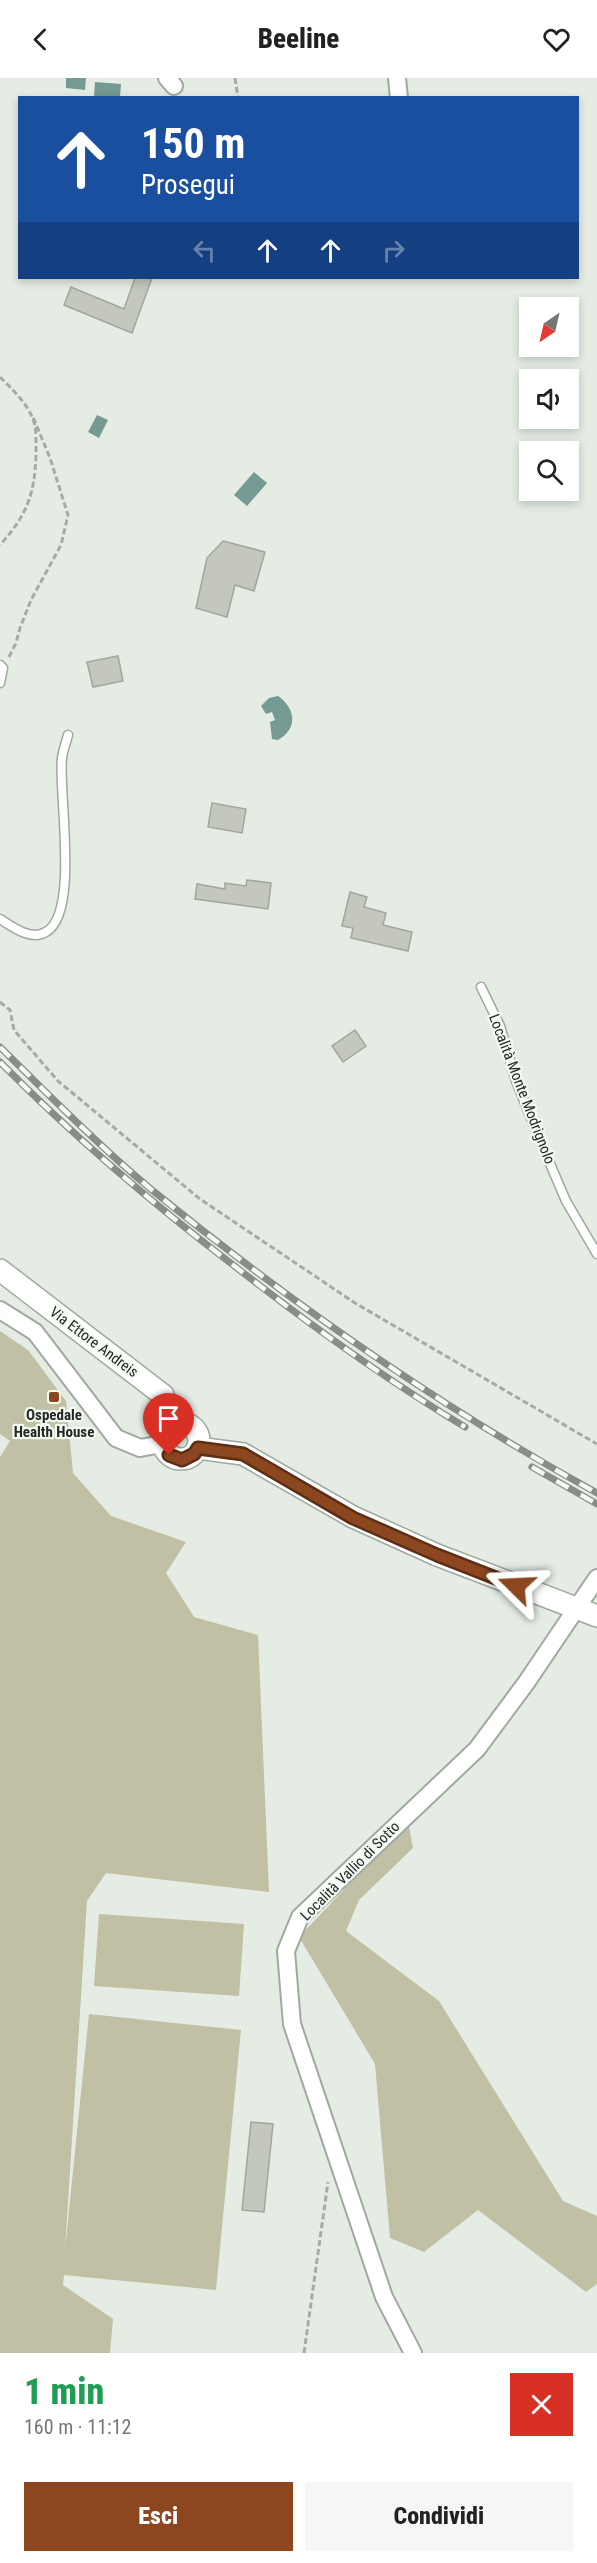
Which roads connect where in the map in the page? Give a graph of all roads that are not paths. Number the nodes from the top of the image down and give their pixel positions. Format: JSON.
{"nodes":[{"id":1,"x":397,"y":78,"type":"edge"},
{"id":2,"x":399,"y":96,"type":"edge"},
{"id":3,"x":2,"y":666,"type":"edge"},
{"id":4,"x":0,"y":683,"type":"edge"},
{"id":5,"x":68,"y":735,"type":"dead end"},
{"id":6,"x":0,"y":919,"type":"edge"},
{"id":7,"x":481,"y":987,"type":"dead end"},
{"id":8,"x":597,"y":1254,"type":"edge"},
{"id":9,"x":0,"y":1270,"type":"edge"},
{"id":10,"x":0,"y":1310,"type":"edge"},
{"id":11,"x":174,"y":1424,"type":"junction"},
{"id":12,"x":162,"y":1443,"type":"junction"},
{"id":13,"x":198,"y":1448,"type":"junction"},
{"id":14,"x":597,"y":1578,"type":"edge"},
{"id":15,"x":576,"y":1608,"type":"junction"},
{"id":16,"x":597,"y":1616,"type":"edge"},
{"id":17,"x":413,"y":2353,"type":"edge"}],
"edges":[{"from":1,"to":2,"type":"street"},
{"from":3,"to":4,"type":"lane"},
{"from":5,"to":6,"type":"lane"},
{"from":7,"to":8,"type":"lane","name":"Località Monte Modrignolo"},
{"from":9,"to":11,"type":"street","name":"Via Ettore Andreis"},
{"from":10,"to":12,"type":"street"},
{"from":11,"to":12,"type":"street"},
{"from":11,"to":13,"type":"street"},
{"from":12,"to":13,"type":"street"},
{"from":13,"to":15,"type":"street"},
{"from":14,"to":15,"type":"street","name":"Località Vallio di Sotto"},
{"from":15,"to":16,"type":"street"},
{"from":15,"to":17,"type":"street","name":"Località Vallio di Sotto"}]}
